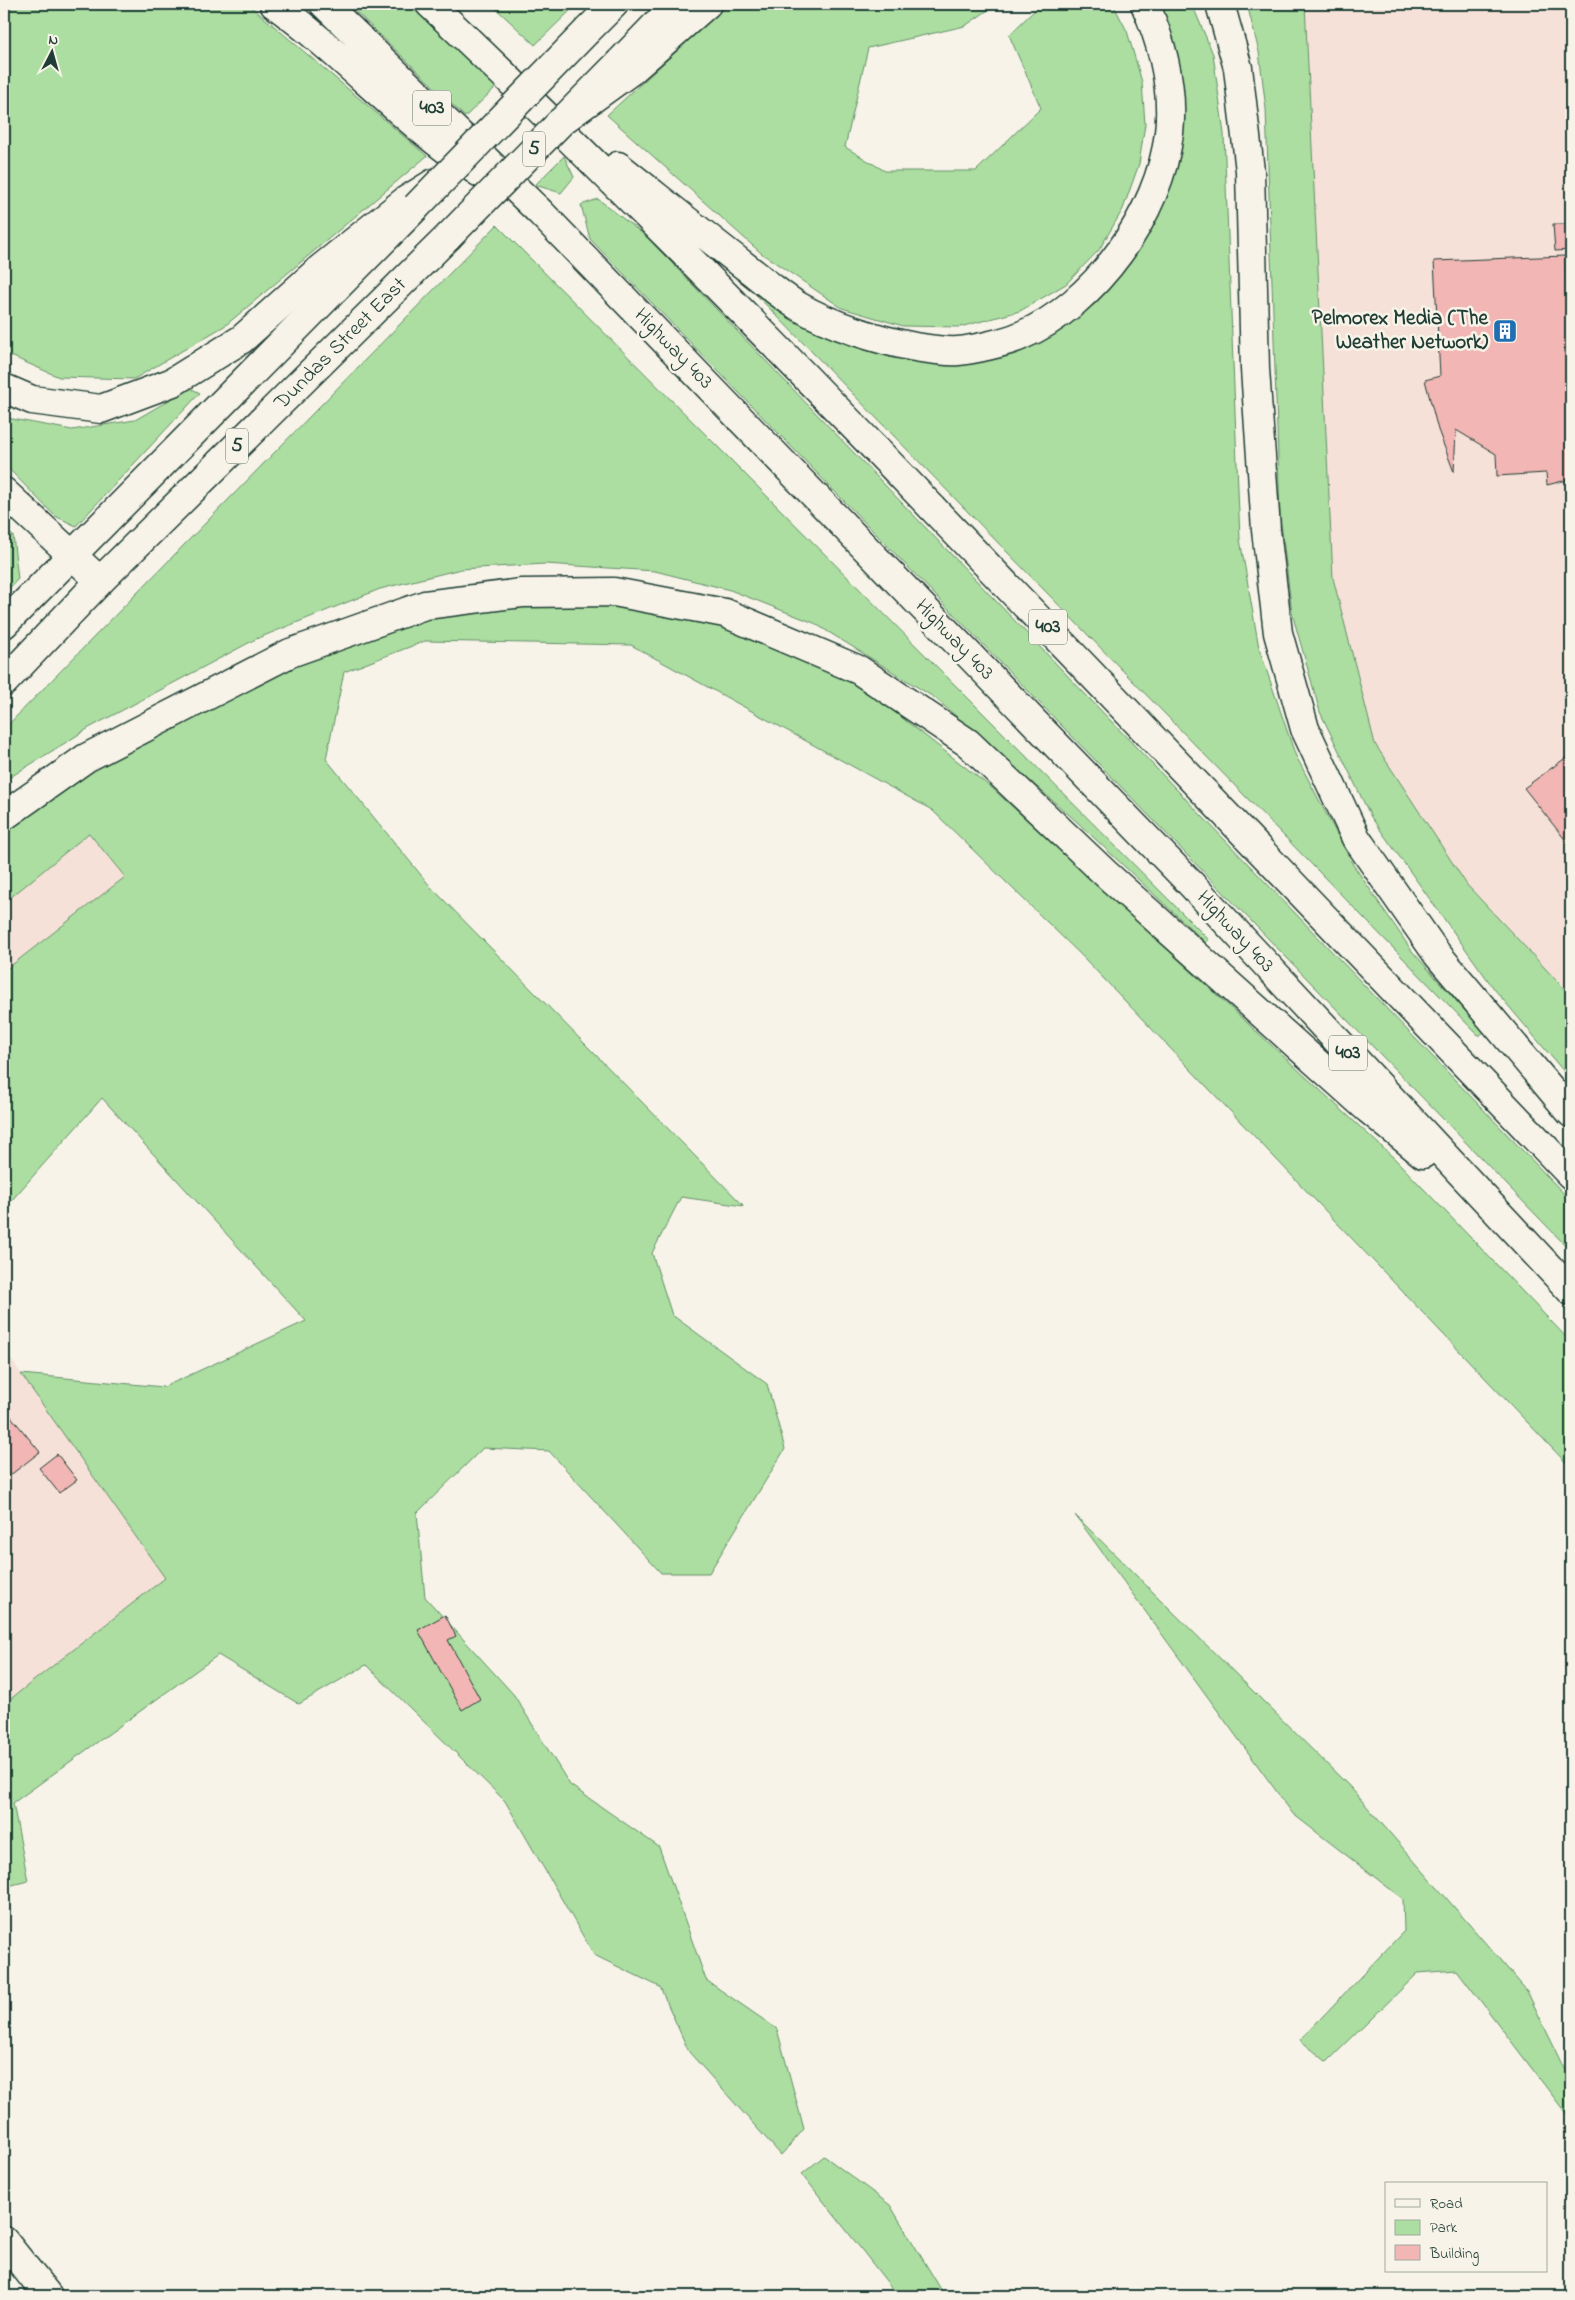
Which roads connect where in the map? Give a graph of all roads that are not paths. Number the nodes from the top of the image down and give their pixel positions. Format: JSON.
{"nodes":[{"id":1,"x":274,"y":4,"type":"edge"},
{"id":2,"x":324,"y":4,"type":"edge"},
{"id":3,"x":430,"y":4,"type":"edge"},
{"id":4,"x":614,"y":4,"type":"edge"},
{"id":5,"x":676,"y":4,"type":"edge"},
{"id":6,"x":707,"y":4,"type":"edge"},
{"id":7,"x":1146,"y":4,"type":"edge"},
{"id":8,"x":1220,"y":4,"type":"edge"},
{"id":9,"x":625,"y":67,"type":"junction"},
{"id":10,"x":517,"y":86,"type":"junction"},
{"id":11,"x":411,"y":204,"type":"junction"},
{"id":12,"x":540,"y":212,"type":"junction"},
{"id":13,"x":4,"y":388,"type":"edge"},
{"id":14,"x":4,"y":492,"type":"edge"},
{"id":15,"x":73,"y":554,"type":"junction"},
{"id":16,"x":100,"y":581,"type":"junction"},
{"id":17,"x":4,"y":624,"type":"edge"},
{"id":18,"x":4,"y":682,"type":"edge"},
{"id":19,"x":4,"y":816,"type":"edge"},
{"id":20,"x":1571,"y":1113,"type":"edge"},
{"id":21,"x":1571,"y":1175,"type":"edge"},
{"id":22,"x":1504,"y":1220,"type":"junction"},
{"id":23,"x":1571,"y":1291,"type":"edge"},
{"id":24,"x":4,"y":2241,"type":"edge"},
{"id":25,"x":48,"y":2296,"type":"edge"}],
"edges":[{"from":1,"to":12,"type":"main road"},
{"from":2,"to":12,"type":"main road","name":"Highway 403","number":"403"},
{"from":3,"to":10,"type":"main road","number":"403"},
{"from":4,"to":11,"type":"main road","name":"Dundas Street East","number":"5","bridge":true},
{"from":5,"to":9,"type":"main road"},
{"from":6,"to":9,"type":"main road"},
{"from":7,"to":10,"type":"main road"},
{"from":8,"to":20,"type":"main road"},
{"from":9,"to":16,"type":"main road","name":"Dundas Street East","number":"5","bridge":true},
{"from":10,"to":21,"type":"main road","number":"403"},
{"from":11,"to":13,"type":"main road"},
{"from":11,"to":15,"type":"main road","name":"Dundas Street East","number":"5"},
{"from":12,"to":22,"type":"main road","name":"Highway 403","number":"403"},
{"from":14,"to":15,"type":"main road"},
{"from":15,"to":16,"type":"main road"},
{"from":15,"to":17,"type":"main road","name":"Dundas Street East","number":"5"},
{"from":16,"to":18,"type":"main road","name":"Dundas Street East","number":"5"},
{"from":19,"to":22,"type":"main road"},
{"from":22,"to":23,"type":"main road","name":"Highway 403","number":"403"},
{"from":24,"to":25,"type":"main road"}]}
